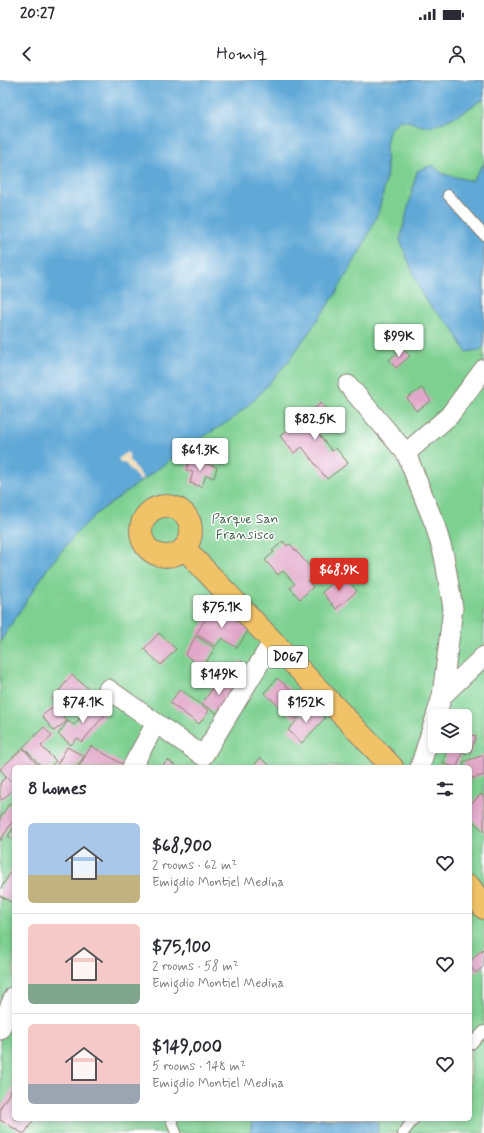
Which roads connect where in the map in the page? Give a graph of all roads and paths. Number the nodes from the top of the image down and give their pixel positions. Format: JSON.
{"nodes":[{"id":1,"x":448,"y":195,"type":"dead end"},
{"id":2,"x":484,"y":235,"type":"edge"},
{"id":3,"x":484,"y":369,"type":"edge"},
{"id":4,"x":348,"y":385,"type":"dead end"},
{"id":5,"x":406,"y":453,"type":"junction"},
{"id":6,"x":184,"y":548,"type":"dead end"},
{"id":7,"x":273,"y":641,"type":"junction"},
{"id":8,"x":484,"y":656,"type":"edge"},
{"id":9,"x":108,"y":689,"type":"dead end"},
{"id":10,"x":442,"y":696,"type":"junction"},
{"id":11,"x":438,"y":709,"type":"edge"},
{"id":12,"x":156,"y":723,"type":"junction"},
{"id":13,"x":428,"y":740,"type":"edge"},
{"id":14,"x":202,"y":761,"type":"edge"},
{"id":15,"x":133,"y":765,"type":"edge"},
{"id":16,"x":390,"y":765,"type":"edge"},
{"id":17,"x":421,"y":765,"type":"edge"},
{"id":18,"x":472,"y":890,"type":"edge"},
{"id":19,"x":484,"y":908,"type":"edge"},
{"id":20,"x":12,"y":1001,"type":"edge"},
{"id":21,"x":0,"y":1030,"type":"edge"},
{"id":22,"x":484,"y":1031,"type":"edge"},
{"id":23,"x":472,"y":1043,"type":"edge"},
{"id":24,"x":172,"y":1121,"type":"edge"},
{"id":25,"x":412,"y":1121,"type":"edge"},
{"id":26,"x":176,"y":1133,"type":"edge"},
{"id":27,"x":403,"y":1133,"type":"edge"}],
"edges":[{"from":1,"to":2,"type":"lane"},
{"from":3,"to":5,"type":"street"},
{"from":4,"to":5,"type":"street"},
{"from":5,"to":10,"type":"street"},
{"from":6,"to":7,"type":"main road","number":"D067"},
{"from":7,"to":14,"type":"street"},
{"from":7,"to":16,"type":"main road","number":"D067"},
{"from":8,"to":10,"type":"street"},
{"from":9,"to":12,"type":"street"},
{"from":10,"to":11,"type":"street"},
{"from":12,"to":14,"type":"street"},
{"from":12,"to":15,"type":"street"},
{"from":13,"to":17,"type":"street"},
{"from":18,"to":19,"type":"main road"},
{"from":20,"to":21,"type":"street"},
{"from":22,"to":23,"type":"lane"},
{"from":24,"to":26,"type":"lane"},
{"from":25,"to":27,"type":"lane"}]}
